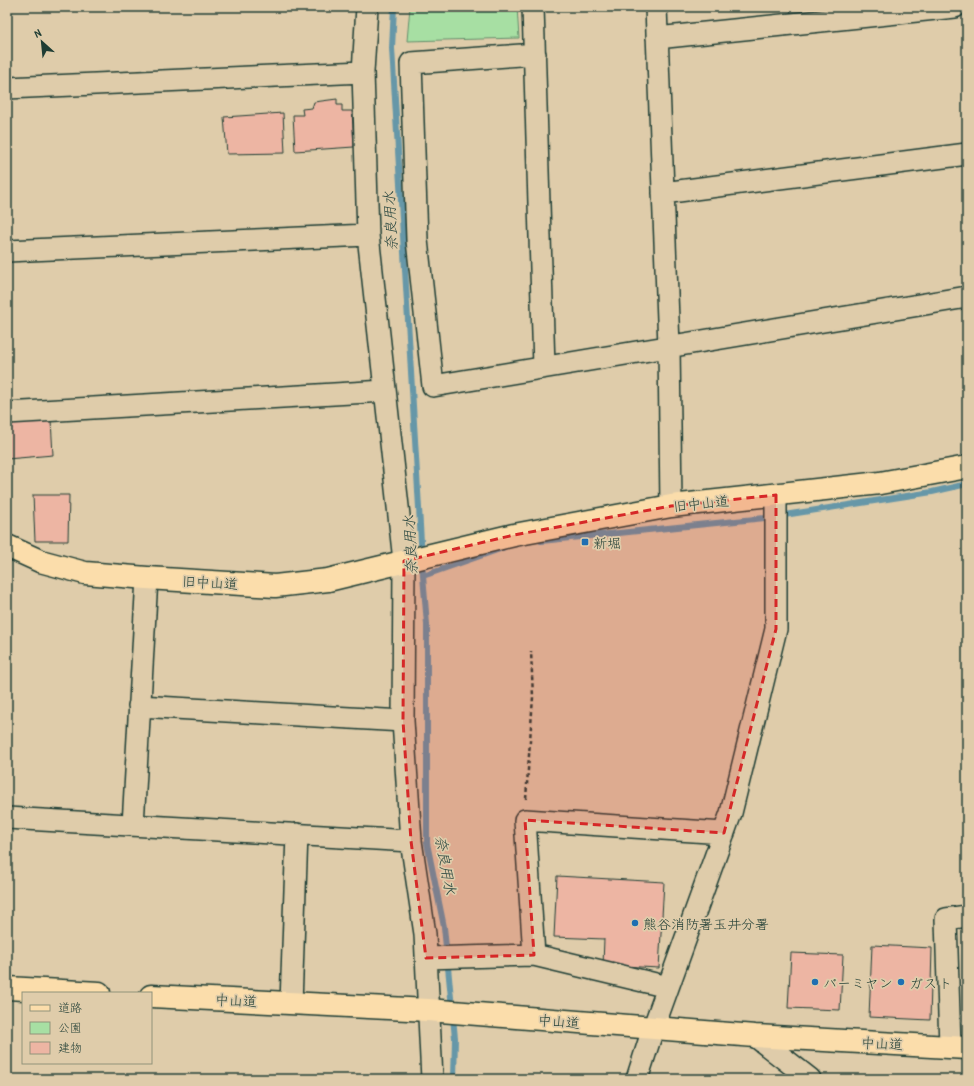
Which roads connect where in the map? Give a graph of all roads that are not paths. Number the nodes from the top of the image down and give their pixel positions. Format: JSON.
{"nodes":[{"id":1,"x":367,"y":7,"type":"edge"},
{"id":2,"x":533,"y":7,"type":"edge"},
{"id":3,"x":656,"y":7,"type":"edge"},
{"id":4,"x":955,"y":7,"type":"edge"},
{"id":5,"x":657,"y":38,"type":"junction"},
{"id":6,"x":535,"y":54,"type":"junction"},
{"id":7,"x":363,"y":72,"type":"junction"},
{"id":8,"x":7,"y":88,"type":"edge"},
{"id":9,"x":967,"y":154,"type":"edge"},
{"id":10,"x":663,"y":193,"type":"junction"},
{"id":11,"x":368,"y":235,"type":"junction"},
{"id":12,"x":7,"y":251,"type":"edge"},
{"id":13,"x":967,"y":297,"type":"edge"},
{"id":14,"x":669,"y":346,"type":"junction"},
{"id":15,"x":544,"y":367,"type":"junction"},
{"id":16,"x":385,"y":390,"type":"junction"},
{"id":17,"x":7,"y":414,"type":"edge"},
{"id":18,"x":967,"y":467,"type":"edge"},
{"id":19,"x":776,"y":495,"type":"junction"},
{"id":20,"x":671,"y":506,"type":"junction"},
{"id":21,"x":7,"y":546,"type":"edge"},
{"id":22,"x":410,"y":560,"type":"junction"},
{"id":23,"x":147,"y":578,"type":"junction"},
{"id":24,"x":139,"y":706,"type":"junction"},
{"id":25,"x":403,"y":721,"type":"junction"},
{"id":26,"x":7,"y":818,"type":"edge"},
{"id":27,"x":133,"y":825,"type":"junction"},
{"id":28,"x":724,"y":833,"type":"junction"},
{"id":29,"x":297,"y":834,"type":"junction"},
{"id":30,"x":411,"y":841,"type":"junction"},
{"id":31,"x":967,"y":916,"type":"edge"},
{"id":32,"x":534,"y":955,"type":"junction"},
{"id":33,"x":433,"y":957,"type":"junction"},
{"id":34,"x":668,"y":987,"type":"junction"},
{"id":35,"x":7,"y":988,"type":"edge"},
{"id":36,"x":81,"y":992,"type":"edge"},
{"id":37,"x":152,"y":996,"type":"edge"},
{"id":38,"x":291,"y":1003,"type":"junction"},
{"id":39,"x":433,"y":1010,"type":"junction"},
{"id":40,"x":653,"y":1029,"type":"junction"},
{"id":41,"x":755,"y":1036,"type":"junction"},
{"id":42,"x":959,"y":1048,"type":"edge"},
{"id":43,"x":432,"y":1079,"type":"edge"},
{"id":44,"x":637,"y":1079,"type":"edge"},
{"id":45,"x":810,"y":1079,"type":"edge"}],
"edges":[{"from":1,"to":7,"type":"street"},
{"from":2,"to":6,"type":"street"},
{"from":3,"to":5,"type":"street"},
{"from":4,"to":5,"type":"street"},
{"from":5,"to":10,"type":"street"},
{"from":6,"to":15,"type":"street"},
{"from":6,"to":15,"type":"street"},
{"from":7,"to":8,"type":"street"},
{"from":7,"to":11,"type":"street"},
{"from":9,"to":10,"type":"street"},
{"from":10,"to":14,"type":"street"},
{"from":11,"to":12,"type":"street"},
{"from":11,"to":16,"type":"street"},
{"from":13,"to":14,"type":"street"},
{"from":14,"to":15,"type":"street"},
{"from":14,"to":20,"type":"street"},
{"from":16,"to":17,"type":"street"},
{"from":16,"to":22,"type":"street"},
{"from":18,"to":19,"type":"main road","name":"旧中山道"},
{"from":19,"to":20,"type":"main road","name":"旧中山道"},
{"from":19,"to":28,"type":"street"},
{"from":20,"to":22,"type":"main road","name":"旧中山道"},
{"from":21,"to":23,"type":"main road","name":"旧中山道"},
{"from":22,"to":23,"type":"main road","name":"旧中山道"},
{"from":22,"to":25,"type":"street"},
{"from":23,"to":24,"type":"street"},
{"from":24,"to":25,"type":"street"},
{"from":24,"to":27,"type":"street"},
{"from":25,"to":30,"type":"street"},
{"from":26,"to":27,"type":"street"},
{"from":27,"to":29,"type":"street"},
{"from":28,"to":32,"type":"street"},
{"from":28,"to":34,"type":"street"},
{"from":29,"to":30,"type":"street"},
{"from":29,"to":38,"type":"street"},
{"from":30,"to":33,"type":"street"},
{"from":31,"to":42,"type":"street"},
{"from":32,"to":33,"type":"street"},
{"from":32,"to":34,"type":"street"},
{"from":33,"to":39,"type":"street"},
{"from":34,"to":40,"type":"street"},
{"from":35,"to":36,"type":"main road"},
{"from":37,"to":38,"type":"main road","name":"中山道"},
{"from":38,"to":39,"type":"main road","name":"中山道"},
{"from":39,"to":40,"type":"main road","name":"中山道"},
{"from":39,"to":43,"type":"street"},
{"from":40,"to":41,"type":"main road","name":"中山道"},
{"from":40,"to":44,"type":"street"},
{"from":41,"to":42,"type":"main road","name":"中山道"},
{"from":41,"to":45,"type":"street"}]}
